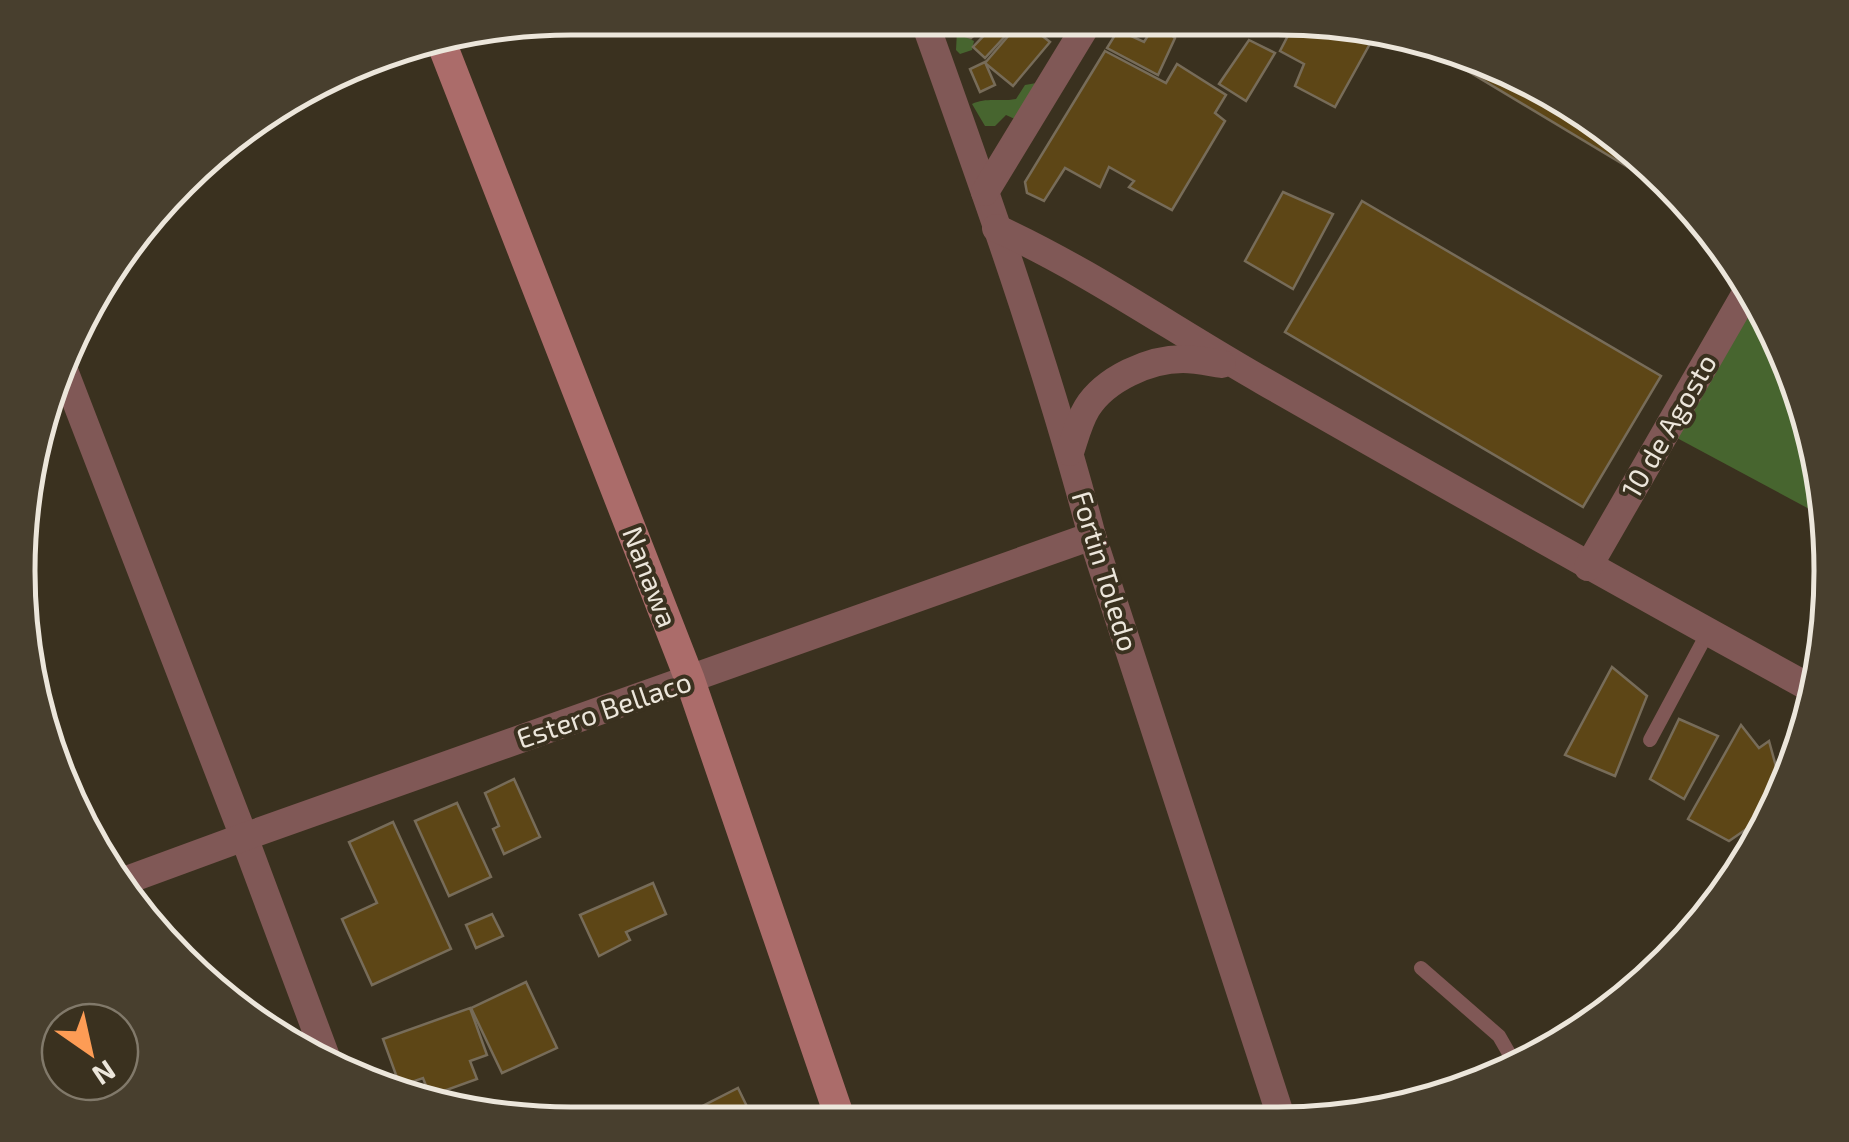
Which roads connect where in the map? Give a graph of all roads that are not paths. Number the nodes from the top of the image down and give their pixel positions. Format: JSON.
{"nodes":[{"id":1,"x":929,"y":35,"type":"edge"},
{"id":2,"x":1079,"y":35,"type":"edge"},
{"id":3,"x":444,"y":50,"type":"edge"},
{"id":4,"x":986,"y":192,"type":"junction"},
{"id":5,"x":996,"y":228,"type":"junction"},
{"id":6,"x":1741,"y":301,"type":"edge"},
{"id":7,"x":1235,"y":365,"type":"junction"},
{"id":8,"x":69,"y":383,"type":"edge"},
{"id":9,"x":1070,"y":452,"type":"junction"},
{"id":10,"x":1092,"y":536,"type":"junction"},
{"id":11,"x":1588,"y":567,"type":"junction"},
{"id":12,"x":1708,"y":632,"type":"junction"},
{"id":13,"x":690,"y":680,"type":"junction"},
{"id":14,"x":1802,"y":684,"type":"edge"},
{"id":15,"x":1650,"y":740,"type":"dead end"},
{"id":16,"x":244,"y":836,"type":"junction"},
{"id":17,"x":132,"y":878,"type":"edge"},
{"id":18,"x":1422,"y":968,"type":"dead end"},
{"id":19,"x":322,"y":1045,"type":"edge"},
{"id":20,"x":1510,"y":1054,"type":"edge"},
{"id":21,"x":835,"y":1107,"type":"edge"},
{"id":22,"x":1278,"y":1107,"type":"edge"}],
"edges":[{"from":1,"to":4,"type":"street","name":"Fortin Toledo"},
{"from":2,"to":4,"type":"street"},
{"from":3,"to":13,"type":"street","name":"Nanawa"},
{"from":4,"to":5,"type":"street","name":"Fortin Toledo"},
{"from":5,"to":7,"type":"street"},
{"from":5,"to":9,"type":"street","name":"Fortin Toledo"},
{"from":6,"to":11,"type":"street","name":"10 de Agosto"},
{"from":7,"to":9,"type":"street"},
{"from":7,"to":11,"type":"street"},
{"from":8,"to":16,"type":"street"},
{"from":9,"to":10,"type":"street","name":"Fortin Toledo"},
{"from":10,"to":13,"type":"street","name":"Estero Bellaco"},
{"from":10,"to":22,"type":"street","name":"Fortin Toledo"},
{"from":11,"to":12,"type":"street"},
{"from":12,"to":14,"type":"street"},
{"from":12,"to":15,"type":"lane"},
{"from":13,"to":16,"type":"street","name":"Estero Bellaco"},
{"from":13,"to":21,"type":"street","name":"Nanawa"},
{"from":16,"to":17,"type":"street","name":"Estero Bellaco"},
{"from":16,"to":19,"type":"street"},
{"from":18,"to":20,"type":"lane"}]}
